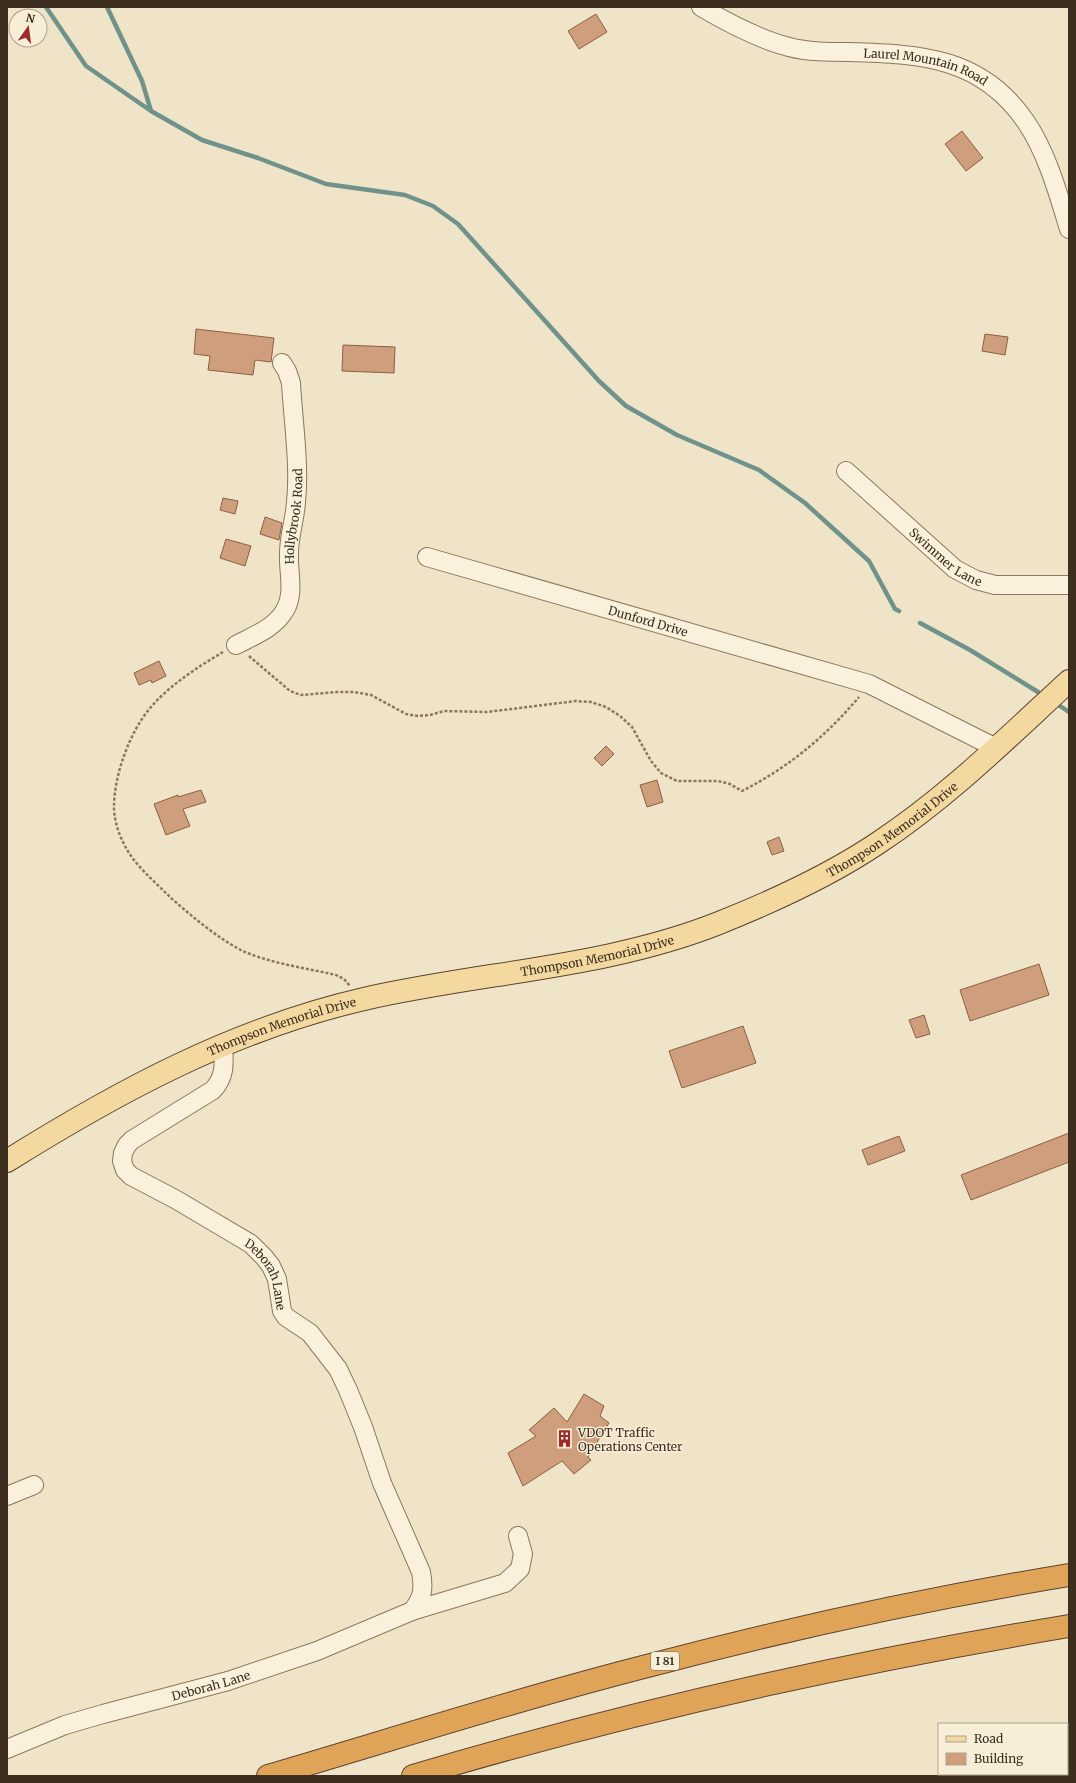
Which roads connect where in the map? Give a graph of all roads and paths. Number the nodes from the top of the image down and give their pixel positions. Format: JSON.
{"nodes":[{"id":1,"x":701,"y":7,"type":"edge"},
{"id":2,"x":1069,"y":229,"type":"edge"},
{"id":3,"x":282,"y":363,"type":"dead end"},
{"id":4,"x":846,"y":471,"type":"dead end"},
{"id":5,"x":427,"y":557,"type":"dead end"},
{"id":6,"x":1069,"y":585,"type":"edge"},
{"id":7,"x":236,"y":645,"type":"junction"},
{"id":8,"x":1069,"y":681,"type":"edge"},
{"id":9,"x":869,"y":684,"type":"junction"},
{"id":10,"x":996,"y":748,"type":"junction"},
{"id":11,"x":362,"y":1000,"type":"junction"},
{"id":12,"x":223,"y":1044,"type":"junction"},
{"id":13,"x":71,"y":1122,"type":"junction"},
{"id":14,"x":7,"y":1148,"type":"edge"},
{"id":15,"x":7,"y":1161,"type":"edge"},
{"id":16,"x":34,"y":1485,"type":"dead end"},
{"id":17,"x":7,"y":1496,"type":"edge"},
{"id":18,"x":518,"y":1536,"type":"dead end"},
{"id":19,"x":1069,"y":1575,"type":"edge"},
{"id":20,"x":412,"y":1611,"type":"junction"},
{"id":21,"x":1069,"y":1626,"type":"edge"},
{"id":22,"x":7,"y":1749,"type":"edge"},
{"id":23,"x":268,"y":1776,"type":"edge"},
{"id":24,"x":413,"y":1776,"type":"edge"}],
"edges":[{"from":1,"to":2,"type":"street","name":"Laurel Mountain Road"},
{"from":3,"to":7,"type":"street","name":"Hollybrook Road"},
{"from":4,"to":6,"type":"street","name":"Swimmer Lane"},
{"from":5,"to":9,"type":"street","name":"Dunford Drive"},
{"from":7,"to":9,"type":"path"},
{"from":7,"to":11,"type":"path"},
{"from":8,"to":10,"type":"main road","name":"Thompson Memorial Drive"},
{"from":9,"to":10,"type":"street","name":"Dunford Drive"},
{"from":10,"to":11,"type":"main road","name":"Thompson Memorial Drive"},
{"from":11,"to":12,"type":"main road","name":"Thompson Memorial Drive"},
{"from":12,"to":13,"type":"main road","name":"Thompson Memorial Drive"},
{"from":12,"to":20,"type":"street","name":"Deborah Lane"},
{"from":13,"to":14,"type":"main road","name":"Thompson Memorial Drive"},
{"from":13,"to":15,"type":"main road","name":"Thompson Memorial Drive"},
{"from":16,"to":17,"type":"street"},
{"from":18,"to":20,"type":"street","name":"Deborah Lane"},
{"from":19,"to":23,"type":"highway","number":"I 81"},
{"from":20,"to":22,"type":"street","name":"Deborah Lane"},
{"from":21,"to":24,"type":"highway"}]}
